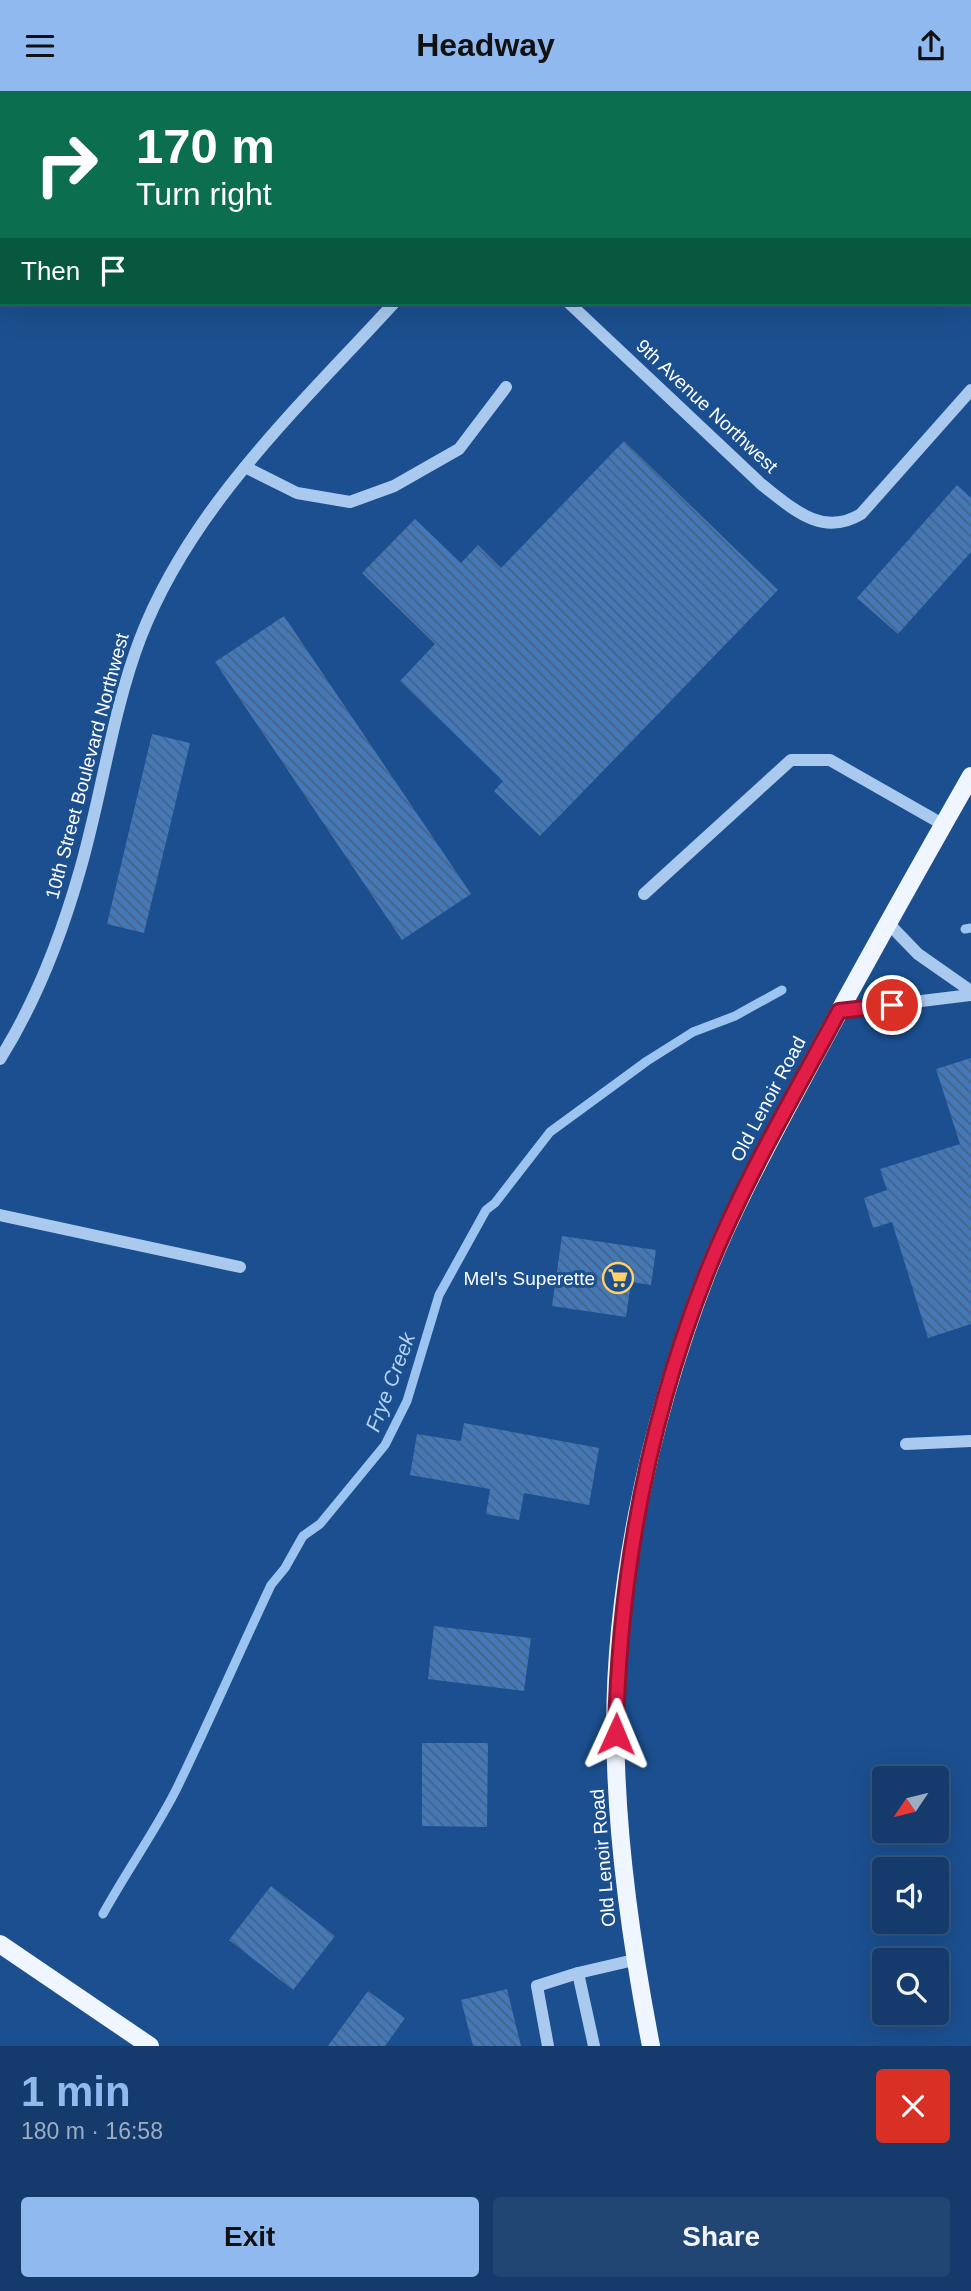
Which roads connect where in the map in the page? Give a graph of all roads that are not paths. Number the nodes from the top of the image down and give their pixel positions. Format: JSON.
{"nodes":[{"id":1,"x":392,"y":305,"type":"edge"},
{"id":2,"x":571,"y":305,"type":"edge"},
{"id":3,"x":506,"y":387,"type":"dead end"},
{"id":4,"x":971,"y":390,"type":"edge"},
{"id":5,"x":245,"y":467,"type":"junction"},
{"id":6,"x":971,"y":776,"type":"edge"},
{"id":7,"x":944,"y":825,"type":"junction"},
{"id":8,"x":644,"y":894,"type":"dead end"},
{"id":9,"x":888,"y":923,"type":"junction"},
{"id":10,"x":971,"y":993,"type":"edge"},
{"id":11,"x":839,"y":1011,"type":"junction"},
{"id":12,"x":0,"y":1059,"type":"edge"},
{"id":13,"x":0,"y":1215,"type":"edge"},
{"id":14,"x":240,"y":1267,"type":"dead end"},
{"id":15,"x":971,"y":1441,"type":"edge"},
{"id":16,"x":906,"y":1444,"type":"dead end"},
{"id":17,"x":0,"y":1944,"type":"edge"},
{"id":18,"x":634,"y":1960,"type":"junction"},
{"id":19,"x":578,"y":1973,"type":"junction"},
{"id":20,"x":150,"y":2046,"type":"edge"},
{"id":21,"x":548,"y":2046,"type":"edge"},
{"id":22,"x":594,"y":2046,"type":"edge"},
{"id":23,"x":651,"y":2046,"type":"edge"}],
"edges":[{"from":1,"to":5,"type":"street","name":"10th Street Boulevard Northwest"},
{"from":2,"to":4,"type":"street","name":"9th Avenue Northwest"},
{"from":3,"to":5,"type":"street"},
{"from":5,"to":12,"type":"street","name":"10th Street Boulevard Northwest"},
{"from":6,"to":7,"type":"main road","name":"Old Lenoir Road"},
{"from":7,"to":8,"type":"street"},
{"from":7,"to":9,"type":"main road","name":"Old Lenoir Road"},
{"from":9,"to":10,"type":"street"},
{"from":9,"to":11,"type":"main road","name":"Old Lenoir Road"},
{"from":10,"to":11,"type":"street"},
{"from":11,"to":18,"type":"main road","name":"Old Lenoir Road"},
{"from":13,"to":14,"type":"street"},
{"from":15,"to":16,"type":"street"},
{"from":17,"to":20,"type":"main road"},
{"from":18,"to":19,"type":"street"},
{"from":18,"to":23,"type":"main road","name":"Old Lenoir Road"},
{"from":19,"to":21,"type":"street"},
{"from":19,"to":22,"type":"street"}]}
